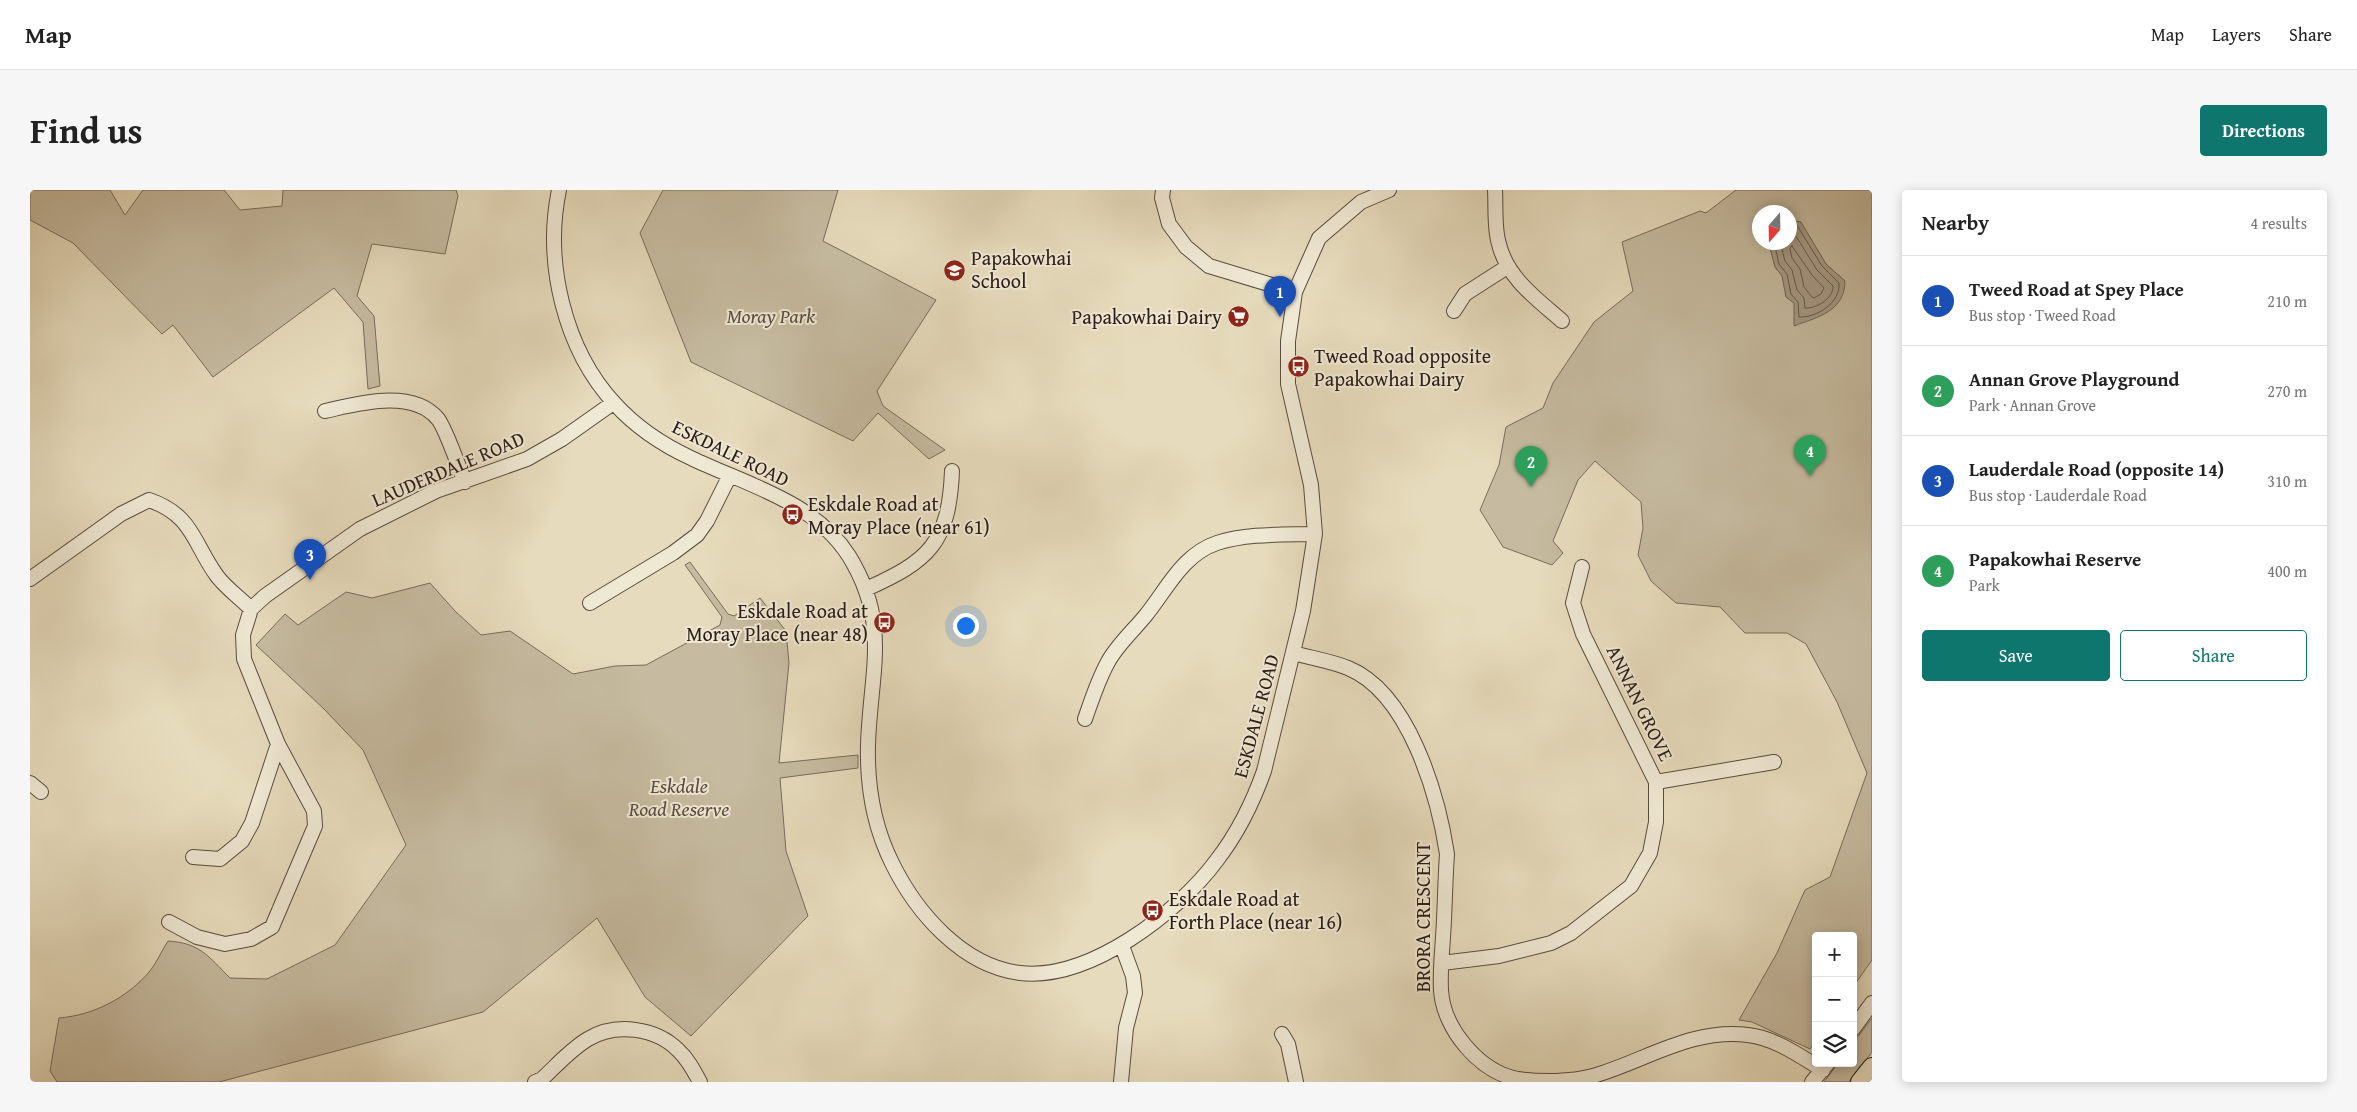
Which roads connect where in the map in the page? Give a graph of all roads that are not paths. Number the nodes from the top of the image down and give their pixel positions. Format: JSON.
{"nodes":[{"id":1,"x":559,"y":190,"type":"edge"},
{"id":2,"x":1163,"y":190,"type":"edge"},
{"id":3,"x":1390,"y":190,"type":"edge"},
{"id":4,"x":1495,"y":190,"type":"edge"},
{"id":5,"x":1507,"y":267,"type":"junction"},
{"id":6,"x":1296,"y":292,"type":"junction"},
{"id":7,"x":1454,"y":311,"type":"dead end"},
{"id":8,"x":1562,"y":321,"type":"dead end"},
{"id":9,"x":614,"y":403,"type":"junction"},
{"id":10,"x":325,"y":411,"type":"dead end"},
{"id":11,"x":952,"y":471,"type":"dead end"},
{"id":12,"x":730,"y":475,"type":"junction"},
{"id":13,"x":465,"y":482,"type":"junction"},
{"id":14,"x":1315,"y":534,"type":"junction"},
{"id":15,"x":1582,"y":567,"type":"dead end"},
{"id":16,"x":30,"y":579,"type":"edge"},
{"id":17,"x":866,"y":589,"type":"junction"},
{"id":18,"x":590,"y":603,"type":"dead end"},
{"id":19,"x":251,"y":609,"type":"junction"},
{"id":20,"x":1293,"y":653,"type":"junction"},
{"id":21,"x":1085,"y":718,"type":"dead end"},
{"id":22,"x":278,"y":744,"type":"junction"},
{"id":23,"x":1774,"y":762,"type":"dead end"},
{"id":24,"x":1656,"y":782,"type":"junction"},
{"id":25,"x":193,"y":857,"type":"dead end"},
{"id":26,"x":169,"y":922,"type":"dead end"},
{"id":27,"x":1122,"y":946,"type":"junction"},
{"id":28,"x":1442,"y":963,"type":"junction"},
{"id":29,"x":1872,"y":1003,"type":"edge"},
{"id":30,"x":1857,"y":1024,"type":"edge"},
{"id":31,"x":1282,"y":1034,"type":"dead end"},
{"id":32,"x":1812,"y":1060,"type":"edge"},
{"id":33,"x":1824,"y":1067,"type":"edge"},
{"id":34,"x":1872,"y":1067,"type":"edge"},
{"id":35,"x":540,"y":1081,"type":"edge"},
{"id":36,"x":700,"y":1082,"type":"edge"},
{"id":37,"x":1121,"y":1082,"type":"edge"},
{"id":38,"x":1296,"y":1082,"type":"edge"},
{"id":39,"x":1812,"y":1082,"type":"edge"},
{"id":40,"x":1860,"y":1082,"type":"edge"}],
"edges":[{"from":1,"to":9,"type":"street","name":"ESKDALE ROAD"},
{"from":2,"to":6,"type":"street"},
{"from":3,"to":6,"type":"street","name":"ESKDALE ROAD"},
{"from":4,"to":5,"type":"street"},
{"from":5,"to":7,"type":"street"},
{"from":5,"to":8,"type":"street"},
{"from":6,"to":14,"type":"street","name":"ESKDALE ROAD"},
{"from":9,"to":12,"type":"street","name":"ESKDALE ROAD"},
{"from":9,"to":13,"type":"street","name":"LAUDERDALE ROAD"},
{"from":10,"to":13,"type":"street"},
{"from":11,"to":17,"type":"street"},
{"from":12,"to":17,"type":"street","name":"ESKDALE ROAD"},
{"from":12,"to":18,"type":"street"},
{"from":13,"to":19,"type":"street","name":"LAUDERDALE ROAD"},
{"from":14,"to":20,"type":"street","name":"ESKDALE ROAD"},
{"from":14,"to":21,"type":"street"},
{"from":15,"to":24,"type":"street","name":"ANNAN GROVE"},
{"from":16,"to":19,"type":"street"},
{"from":17,"to":27,"type":"street","name":"ESKDALE ROAD"},
{"from":19,"to":22,"type":"street"},
{"from":20,"to":27,"type":"street","name":"ESKDALE ROAD"},
{"from":20,"to":28,"type":"street","name":"BRORA CRESCENT"},
{"from":22,"to":25,"type":"street"},
{"from":22,"to":26,"type":"street"},
{"from":23,"to":24,"type":"street"},
{"from":24,"to":28,"type":"street","name":"ANNAN GROVE"},
{"from":27,"to":37,"type":"street"},
{"from":28,"to":32,"type":"street","name":"BRORA CRESCENT"},
{"from":29,"to":30,"type":"street"},
{"from":31,"to":38,"type":"street"},
{"from":33,"to":39,"type":"street"},
{"from":34,"to":40,"type":"main road"},
{"from":35,"to":36,"type":"street"}]}
